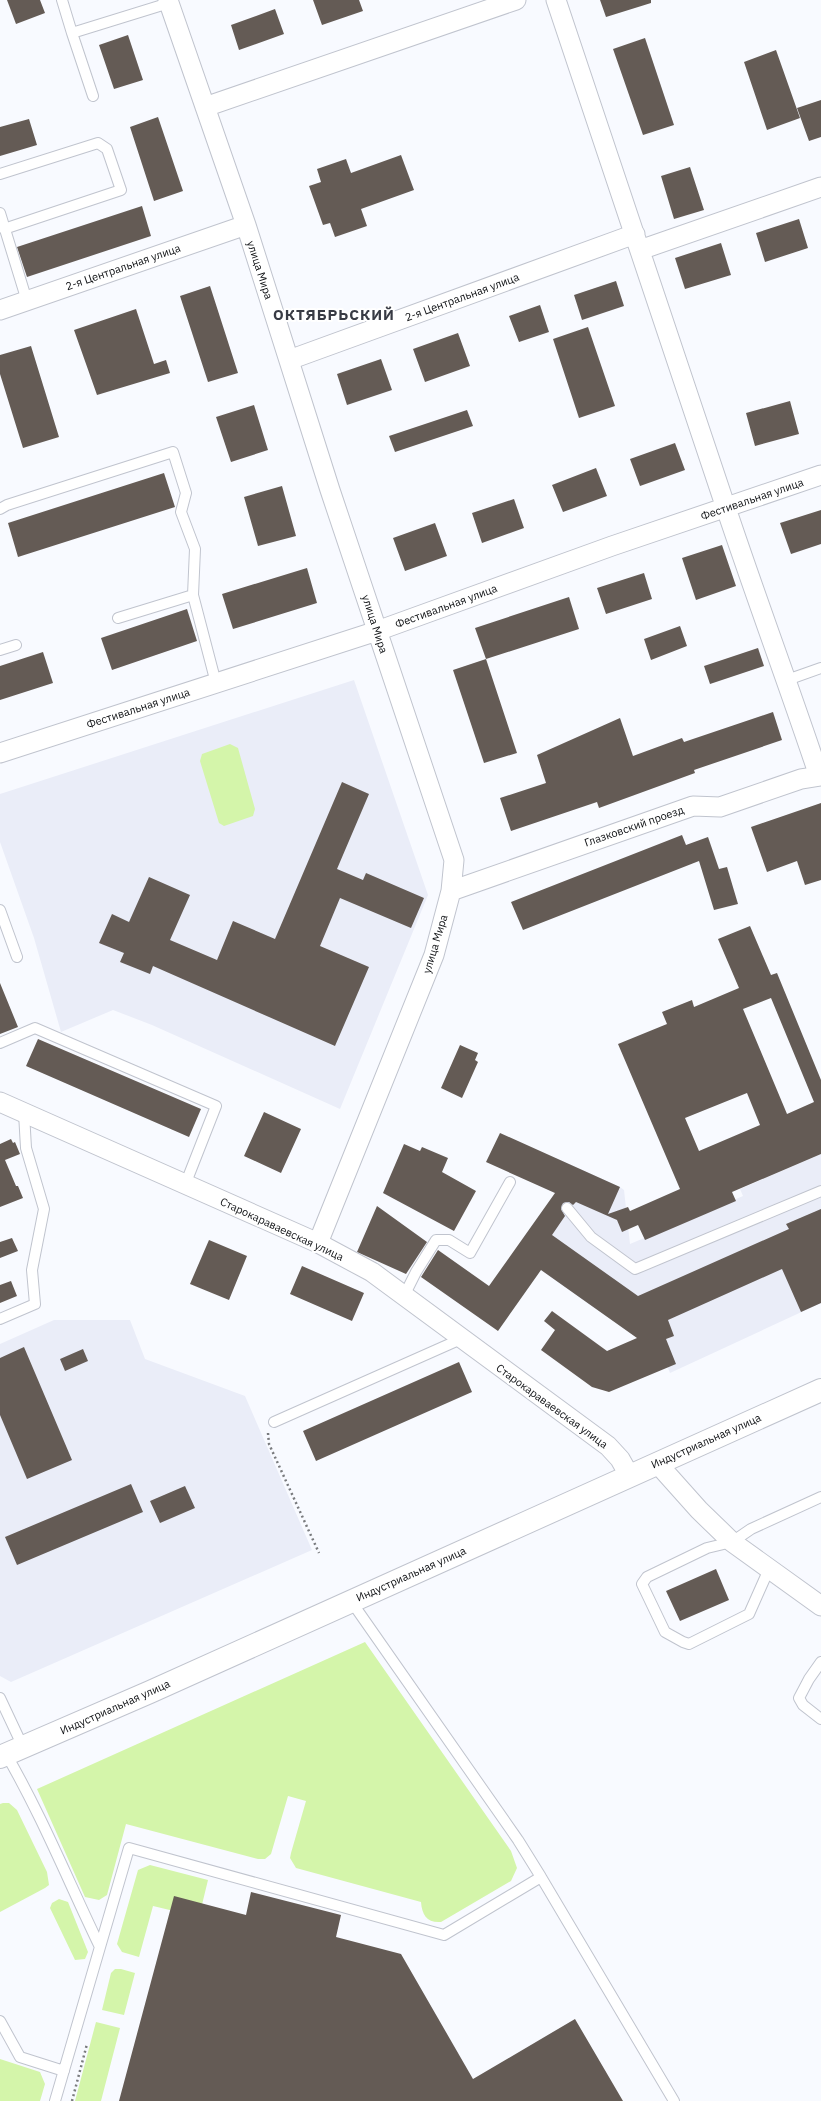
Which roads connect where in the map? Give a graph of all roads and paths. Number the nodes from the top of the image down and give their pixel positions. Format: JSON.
{"nodes":[{"id":1,"x":62,"y":0,"type":"edge"},
{"id":2,"x":516,"y":0,"type":"edge"},
{"id":3,"x":556,"y":0,"type":"edge"},
{"id":4,"x":168,"y":1,"type":"edge"},
{"id":5,"x":72,"y":33,"type":"junction"},
{"id":6,"x":93,"y":96,"type":"dead end"},
{"id":7,"x":205,"y":108,"type":"junction"},
{"id":8,"x":0,"y":174,"type":"edge"},
{"id":9,"x":821,"y":187,"type":"edge"},
{"id":10,"x":0,"y":213,"type":"edge"},
{"id":11,"x":246,"y":225,"type":"junction"},
{"id":12,"x":4,"y":230,"type":"junction"},
{"id":13,"x":637,"y":242,"type":"junction"},
{"id":14,"x":27,"y":301,"type":"junction"},
{"id":15,"x":0,"y":310,"type":"edge"},
{"id":16,"x":289,"y":360,"type":"junction"},
{"id":17,"x":821,"y":475,"type":"edge"},
{"id":18,"x":726,"y":508,"type":"junction"},
{"id":19,"x":0,"y":509,"type":"edge"},
{"id":20,"x":193,"y":595,"type":"junction"},
{"id":21,"x":118,"y":618,"type":"dead end"},
{"id":22,"x":377,"y":631,"type":"junction"},
{"id":23,"x":16,"y":645,"type":"dead end"},
{"id":24,"x":1,"y":648,"type":"edge"},
{"id":25,"x":821,"y":668,"type":"edge"},
{"id":26,"x":787,"y":680,"type":"junction"},
{"id":27,"x":216,"y":683,"type":"junction"},
{"id":28,"x":0,"y":753,"type":"edge"},
{"id":29,"x":820,"y":778,"type":"edge"},
{"id":30,"x":451,"y":891,"type":"junction"},
{"id":31,"x":0,"y":910,"type":"edge"},
{"id":32,"x":17,"y":956,"type":"dead end"},
{"id":33,"x":0,"y":1043,"type":"edge"},
{"id":34,"x":0,"y":1102,"type":"edge"},
{"id":35,"x":24,"y":1113,"type":"junction"},
{"id":36,"x":510,"y":1182,"type":"dead end"},
{"id":37,"x":186,"y":1185,"type":"junction"},
{"id":38,"x":821,"y":1191,"type":"edge"},
{"id":39,"x":568,"y":1208,"type":"dead end"},
{"id":40,"x":318,"y":1243,"type":"junction"},
{"id":41,"x":404,"y":1296,"type":"junction"},
{"id":42,"x":0,"y":1319,"type":"edge"},
{"id":43,"x":461,"y":1339,"type":"junction"},
{"id":44,"x":821,"y":1390,"type":"edge"},
{"id":45,"x":274,"y":1422,"type":"joint"},
{"id":46,"x":657,"y":1463,"type":"junction"},
{"id":47,"x":629,"y":1475,"type":"junction"},
{"id":48,"x":821,"y":1497,"type":"edge"},
{"id":49,"x":732,"y":1542,"type":"junction"},
{"id":50,"x":319,"y":1553,"type":"dead end"},
{"id":51,"x":769,"y":1569,"type":"junction"},
{"id":52,"x":351,"y":1601,"type":"junction"},
{"id":53,"x":821,"y":1606,"type":"edge"},
{"id":54,"x":821,"y":1662,"type":"edge"},
{"id":55,"x":0,"y":1698,"type":"edge"},
{"id":56,"x":821,"y":1718,"type":"edge"},
{"id":57,"x":10,"y":1753,"type":"edge"},
{"id":58,"x":541,"y":1877,"type":"junction"},
{"id":59,"x":100,"y":1947,"type":"junction"},
{"id":60,"x":0,"y":2021,"type":"edge"},
{"id":61,"x":64,"y":2071,"type":"junction"},
{"id":62,"x":55,"y":2101,"type":"edge"},
{"id":63,"x":674,"y":2101,"type":"edge"}],
"edges":[{"from":1,"to":5,"type":"lane"},
{"from":2,"to":7,"type":"street"},
{"from":3,"to":13,"type":"street"},
{"from":4,"to":5,"type":"lane"},
{"from":4,"to":7,"type":"street","name":"улица Мира"},
{"from":5,"to":6,"type":"lane"},
{"from":7,"to":11,"type":"street","name":"улица Мира"},
{"from":8,"to":12,"type":"lane"},
{"from":9,"to":13,"type":"street","name":"2-я Центральная улица"},
{"from":10,"to":12,"type":"lane"},
{"from":11,"to":14,"type":"street","name":"2-я Центральная улица"},
{"from":11,"to":16,"type":"street","name":"улица Мира"},
{"from":12,"to":14,"type":"lane"},
{"from":13,"to":16,"type":"street","name":"2-я Центральная улица"},
{"from":13,"to":18,"type":"street"},
{"from":14,"to":15,"type":"street","name":"2-я Центральная улица"},
{"from":16,"to":22,"type":"street","name":"улица Мира"},
{"from":17,"to":18,"type":"street","name":"Фестивальная улица"},
{"from":18,"to":22,"type":"street","name":"Фестивальная улица"},
{"from":18,"to":26,"type":"street"},
{"from":19,"to":20,"type":"lane"},
{"from":20,"to":21,"type":"lane"},
{"from":20,"to":27,"type":"lane"},
{"from":22,"to":27,"type":"street","name":"Фестивальная улица"},
{"from":22,"to":30,"type":"street","name":"улица Мира"},
{"from":23,"to":24,"type":"lane"},
{"from":25,"to":26,"type":"lane"},
{"from":26,"to":29,"type":"street"},
{"from":27,"to":28,"type":"street","name":"Фестивальная улица"},
{"from":29,"to":30,"type":"street","name":"Глазковский проезд"},
{"from":30,"to":40,"type":"street","name":"улица Мира"},
{"from":31,"to":32,"type":"lane"},
{"from":33,"to":37,"type":"lane"},
{"from":34,"to":35,"type":"street","name":"Старокараваевская улица"},
{"from":35,"to":37,"type":"street","name":"Старокараваевская улица"},
{"from":35,"to":42,"type":"lane"},
{"from":36,"to":41,"type":"lane"},
{"from":37,"to":40,"type":"street","name":"Старокараваевская улица"},
{"from":38,"to":39,"type":"lane"},
{"from":40,"to":41,"type":"street","name":"Старокараваевская улица"},
{"from":41,"to":43,"type":"street","name":"Старокараваевская улица"},
{"from":43,"to":45,"type":"lane"},
{"from":43,"to":47,"type":"street","name":"Старокараваевская улица"},
{"from":44,"to":46,"type":"highway","name":"Индустриальная улица"},
{"from":45,"to":50,"type":"path"},
{"from":46,"to":47,"type":"highway","name":"Индустриальная улица"},
{"from":46,"to":49,"type":"street"},
{"from":47,"to":52,"type":"highway","name":"Индустриальная улица"},
{"from":48,"to":49,"type":"lane"},
{"from":49,"to":51,"type":"street"},
{"from":49,"to":51,"type":"lane"},
{"from":51,"to":53,"type":"street"},
{"from":52,"to":57,"type":"highway","name":"Индустриальная улица"},
{"from":52,"to":58,"type":"lane"},
{"from":54,"to":56,"type":"lane"},
{"from":55,"to":57,"type":"lane"},
{"from":57,"to":59,"type":"lane"},
{"from":58,"to":59,"type":"lane"},
{"from":58,"to":63,"type":"lane"},
{"from":59,"to":61,"type":"lane"},
{"from":60,"to":61,"type":"lane"},
{"from":61,"to":62,"type":"lane"}]}
